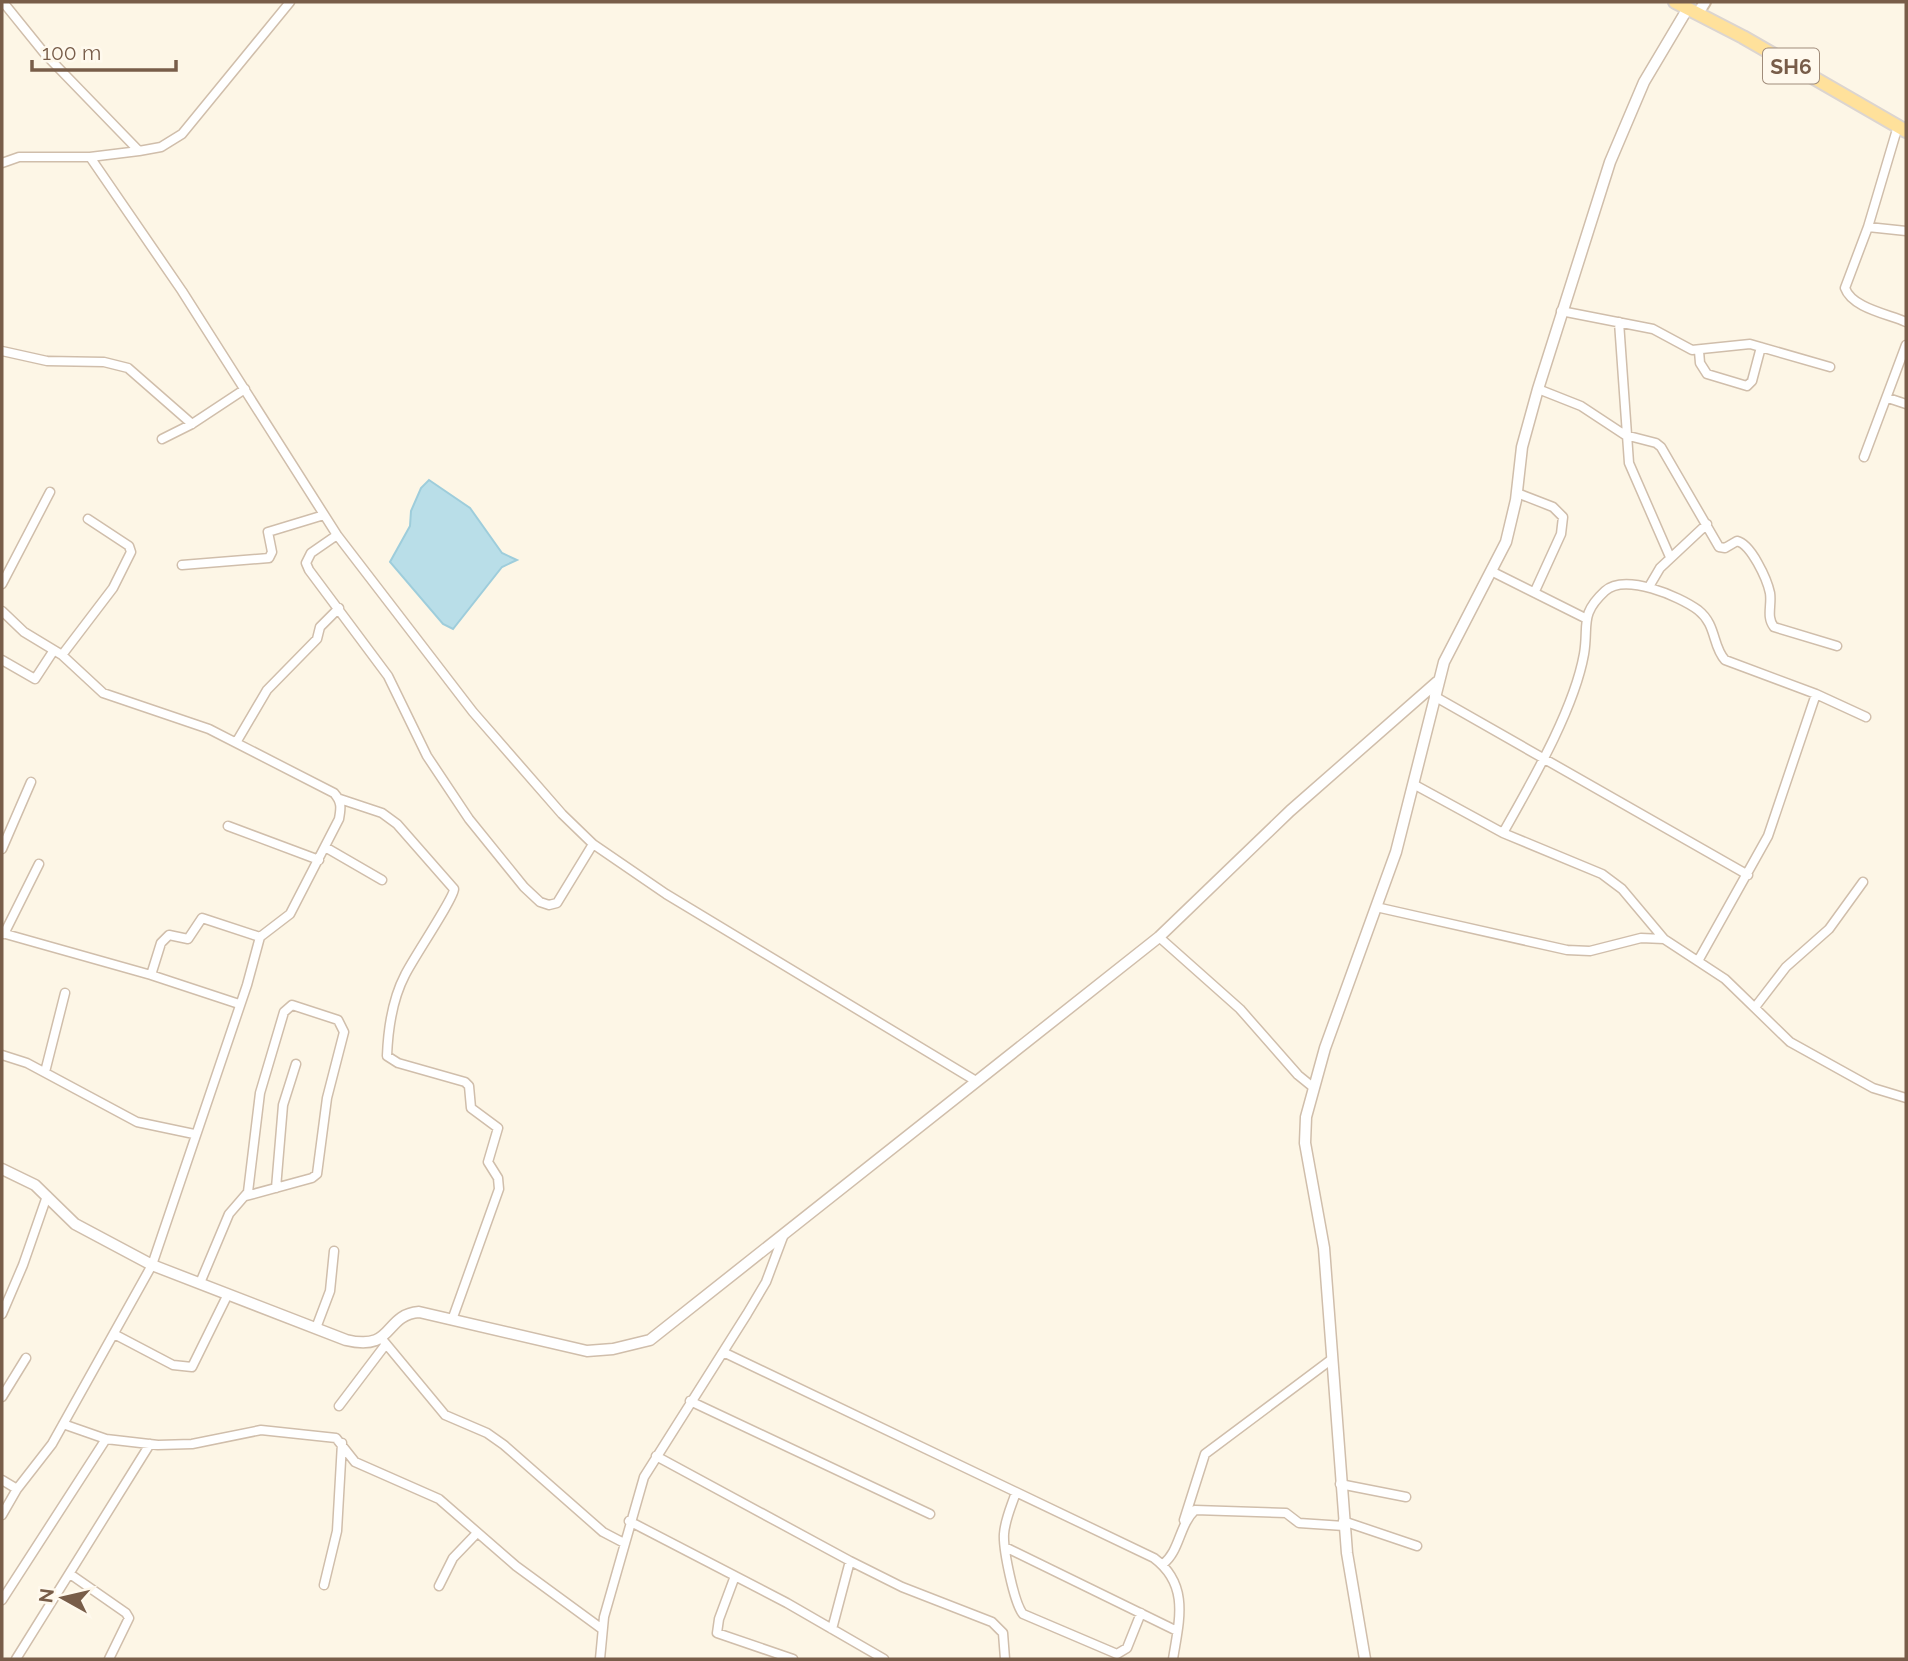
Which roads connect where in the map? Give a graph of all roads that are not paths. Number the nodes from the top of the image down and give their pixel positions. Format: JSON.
{"nodes":[{"id":1,"x":3,"y":2,"type":"edge"},
{"id":2,"x":290,"y":2,"type":"edge"},
{"id":3,"x":1675,"y":2,"type":"edge"},
{"id":4,"x":1697,"y":7,"type":"edge"},
{"id":5,"x":1902,"y":129,"type":"edge"},
{"id":6,"x":139,"y":151,"type":"junction"},
{"id":7,"x":90,"y":157,"type":"junction"},
{"id":8,"x":2,"y":163,"type":"edge"},
{"id":9,"x":1868,"y":227,"type":"junction"},
{"id":10,"x":1906,"y":232,"type":"edge"},
{"id":11,"x":1561,"y":311,"type":"junction"},
{"id":12,"x":1619,"y":322,"type":"junction"},
{"id":13,"x":1906,"y":322,"type":"edge"},
{"id":14,"x":1906,"y":345,"type":"edge"},
{"id":15,"x":1761,"y":347,"type":"junction"},
{"id":16,"x":2,"y":351,"type":"edge"},
{"id":17,"x":1699,"y":351,"type":"junction"},
{"id":18,"x":1830,"y":367,"type":"dead end"},
{"id":19,"x":245,"y":389,"type":"junction"},
{"id":20,"x":1538,"y":389,"type":"junction"},
{"id":21,"x":1888,"y":398,"type":"junction"},
{"id":22,"x":1906,"y":404,"type":"edge"},
{"id":23,"x":192,"y":424,"type":"junction"},
{"id":24,"x":1625,"y":435,"type":"junction"},
{"id":25,"x":162,"y":439,"type":"dead end"},
{"id":26,"x":1864,"y":457,"type":"dead end"},
{"id":27,"x":50,"y":492,"type":"dead end"},
{"id":28,"x":1517,"y":493,"type":"junction"},
{"id":29,"x":324,"y":515,"type":"junction"},
{"id":30,"x":88,"y":519,"type":"dead end"},
{"id":31,"x":1707,"y":524,"type":"junction"},
{"id":32,"x":337,"y":535,"type":"junction"},
{"id":33,"x":1670,"y":557,"type":"junction"},
{"id":34,"x":182,"y":565,"type":"dead end"},
{"id":35,"x":1492,"y":570,"type":"junction"},
{"id":36,"x":2,"y":584,"type":"edge"},
{"id":37,"x":1650,"y":585,"type":"junction"},
{"id":38,"x":1535,"y":592,"type":"junction"},
{"id":39,"x":339,"y":608,"type":"junction"},
{"id":40,"x":2,"y":611,"type":"edge"},
{"id":41,"x":1585,"y":618,"type":"junction"},
{"id":42,"x":1838,"y":646,"type":"dead end"},
{"id":43,"x":58,"y":653,"type":"junction"},
{"id":44,"x":2,"y":660,"type":"edge"},
{"id":45,"x":1437,"y":682,"type":"junction"},
{"id":46,"x":1816,"y":694,"type":"junction"},
{"id":47,"x":1434,"y":696,"type":"junction"},
{"id":48,"x":1866,"y":717,"type":"dead end"},
{"id":49,"x":237,"y":741,"type":"junction"},
{"id":50,"x":1542,"y":757,"type":"junction"},
{"id":51,"x":31,"y":782,"type":"dead end"},
{"id":52,"x":1415,"y":785,"type":"junction"},
{"id":53,"x":340,"y":799,"type":"junction"},
{"id":54,"x":228,"y":826,"type":"dead end"},
{"id":55,"x":1503,"y":834,"type":"junction"},
{"id":56,"x":593,"y":844,"type":"junction"},
{"id":57,"x":325,"y":848,"type":"junction"},
{"id":58,"x":2,"y":849,"type":"edge"},
{"id":59,"x":319,"y":860,"type":"junction"},
{"id":60,"x":39,"y":864,"type":"dead end"},
{"id":61,"x":1748,"y":875,"type":"junction"},
{"id":62,"x":382,"y":880,"type":"dead end"},
{"id":63,"x":1863,"y":882,"type":"dead end"},
{"id":64,"x":1376,"y":907,"type":"junction"},
{"id":65,"x":3,"y":933,"type":"edge"},
{"id":66,"x":260,"y":937,"type":"junction"},
{"id":67,"x":1158,"y":937,"type":"junction"},
{"id":68,"x":1664,"y":939,"type":"junction"},
{"id":69,"x":1698,"y":961,"type":"junction"},
{"id":70,"x":151,"y":975,"type":"junction"},
{"id":71,"x":65,"y":993,"type":"dead end"},
{"id":72,"x":239,"y":1004,"type":"junction"},
{"id":73,"x":1756,"y":1006,"type":"junction"},
{"id":74,"x":2,"y":1055,"type":"edge"},
{"id":75,"x":296,"y":1064,"type":"dead end"},
{"id":76,"x":45,"y":1072,"type":"junction"},
{"id":77,"x":976,"y":1081,"type":"junction"},
{"id":78,"x":1314,"y":1088,"type":"junction"},
{"id":79,"x":1906,"y":1098,"type":"edge"},
{"id":80,"x":194,"y":1134,"type":"junction"},
{"id":81,"x":2,"y":1169,"type":"edge"},
{"id":82,"x":276,"y":1188,"type":"junction"},
{"id":83,"x":47,"y":1196,"type":"junction"},
{"id":84,"x":246,"y":1196,"type":"junction"},
{"id":85,"x":785,"y":1233,"type":"junction"},
{"id":86,"x":334,"y":1251,"type":"dead end"},
{"id":87,"x":152,"y":1265,"type":"junction"},
{"id":88,"x":200,"y":1283,"type":"junction"},
{"id":89,"x":228,"y":1294,"type":"junction"},
{"id":90,"x":2,"y":1314,"type":"edge"},
{"id":91,"x":452,"y":1320,"type":"junction"},
{"id":92,"x":316,"y":1328,"type":"junction"},
{"id":93,"x":114,"y":1334,"type":"junction"},
{"id":94,"x":384,"y":1342,"type":"junction"},
{"id":95,"x":723,"y":1352,"type":"junction"},
{"id":96,"x":26,"y":1359,"type":"dead end"},
{"id":97,"x":1332,"y":1359,"type":"junction"},
{"id":98,"x":2,"y":1397,"type":"edge"},
{"id":99,"x":690,"y":1401,"type":"junction"},
{"id":100,"x":339,"y":1406,"type":"dead end"},
{"id":101,"x":64,"y":1424,"type":"junction"},
{"id":102,"x":106,"y":1439,"type":"junction"},
{"id":103,"x":342,"y":1441,"type":"junction"},
{"id":104,"x":150,"y":1444,"type":"junction"},
{"id":105,"x":656,"y":1456,"type":"junction"},
{"id":106,"x":2,"y":1480,"type":"edge"},
{"id":107,"x":1340,"y":1484,"type":"junction"},
{"id":108,"x":17,"y":1489,"type":"junction"},
{"id":109,"x":1016,"y":1492,"type":"junction"},
{"id":110,"x":1406,"y":1497,"type":"dead end"},
{"id":111,"x":930,"y":1514,"type":"dead end"},
{"id":112,"x":2,"y":1515,"type":"edge"},
{"id":113,"x":1184,"y":1520,"type":"junction"},
{"id":114,"x":629,"y":1521,"type":"junction"},
{"id":115,"x":1344,"y":1523,"type":"junction"},
{"id":116,"x":477,"y":1533,"type":"junction"},
{"id":117,"x":624,"y":1543,"type":"junction"},
{"id":118,"x":1417,"y":1546,"type":"dead end"},
{"id":119,"x":1005,"y":1547,"type":"junction"},
{"id":120,"x":850,"y":1562,"type":"junction"},
{"id":121,"x":1163,"y":1564,"type":"junction"},
{"id":122,"x":71,"y":1574,"type":"junction"},
{"id":123,"x":735,"y":1576,"type":"junction"},
{"id":124,"x":324,"y":1585,"type":"dead end"},
{"id":125,"x":439,"y":1586,"type":"dead end"},
{"id":126,"x":2,"y":1600,"type":"edge"},
{"id":127,"x":1141,"y":1613,"type":"junction"},
{"id":128,"x":602,"y":1629,"type":"junction"},
{"id":129,"x":832,"y":1629,"type":"junction"},
{"id":130,"x":1177,"y":1631,"type":"junction"},
{"id":131,"x":16,"y":1659,"type":"edge"},
{"id":132,"x":109,"y":1659,"type":"edge"},
{"id":133,"x":600,"y":1659,"type":"edge"},
{"id":134,"x":793,"y":1659,"type":"edge"},
{"id":135,"x":884,"y":1659,"type":"edge"},
{"id":136,"x":1005,"y":1659,"type":"edge"},
{"id":137,"x":1173,"y":1659,"type":"edge"},
{"id":138,"x":1365,"y":1659,"type":"edge"}],
"edges":[{"from":1,"to":6,"type":"street"},
{"from":2,"to":6,"type":"street"},
{"from":3,"to":4,"type":"main road","number":"SH6"},
{"from":4,"to":5,"type":"main road","number":"SH6"},
{"from":4,"to":11,"type":"street"},
{"from":5,"to":9,"type":"street"},
{"from":6,"to":7,"type":"street"},
{"from":7,"to":8,"type":"street"},
{"from":7,"to":19,"type":"street"},
{"from":9,"to":10,"type":"street"},
{"from":9,"to":13,"type":"street"},
{"from":11,"to":12,"type":"street"},
{"from":11,"to":20,"type":"street"},
{"from":12,"to":17,"type":"street"},
{"from":12,"to":24,"type":"street"},
{"from":14,"to":21,"type":"street"},
{"from":15,"to":17,"type":"street"},
{"from":15,"to":17,"type":"street"},
{"from":15,"to":18,"type":"street"},
{"from":16,"to":23,"type":"street"},
{"from":19,"to":23,"type":"street"},
{"from":19,"to":29,"type":"street"},
{"from":20,"to":24,"type":"street"},
{"from":20,"to":28,"type":"street"},
{"from":21,"to":22,"type":"street"},
{"from":21,"to":26,"type":"street"},
{"from":23,"to":25,"type":"street"},
{"from":24,"to":31,"type":"street"},
{"from":24,"to":33,"type":"street"},
{"from":27,"to":36,"type":"street"},
{"from":28,"to":35,"type":"street"},
{"from":28,"to":38,"type":"street"},
{"from":29,"to":32,"type":"street"},
{"from":29,"to":34,"type":"street"},
{"from":30,"to":43,"type":"street"},
{"from":31,"to":33,"type":"street"},
{"from":31,"to":42,"type":"street"},
{"from":32,"to":39,"type":"street"},
{"from":32,"to":56,"type":"street"},
{"from":33,"to":37,"type":"street"},
{"from":35,"to":38,"type":"street"},
{"from":35,"to":45,"type":"street"},
{"from":37,"to":41,"type":"street"},
{"from":37,"to":46,"type":"street"},
{"from":38,"to":41,"type":"street"},
{"from":39,"to":49,"type":"street"},
{"from":39,"to":56,"type":"street"},
{"from":40,"to":43,"type":"street"},
{"from":41,"to":50,"type":"street"},
{"from":43,"to":44,"type":"street"},
{"from":43,"to":49,"type":"street"},
{"from":45,"to":47,"type":"street"},
{"from":45,"to":67,"type":"street"},
{"from":46,"to":48,"type":"street"},
{"from":46,"to":61,"type":"street"},
{"from":47,"to":50,"type":"street"},
{"from":47,"to":52,"type":"street"},
{"from":49,"to":53,"type":"street"},
{"from":50,"to":55,"type":"street"},
{"from":50,"to":61,"type":"street"},
{"from":51,"to":58,"type":"street"},
{"from":52,"to":55,"type":"street"},
{"from":52,"to":64,"type":"street"},
{"from":53,"to":57,"type":"street"},
{"from":53,"to":91,"type":"street"},
{"from":54,"to":59,"type":"street"},
{"from":55,"to":68,"type":"street"},
{"from":56,"to":77,"type":"street"},
{"from":57,"to":59,"type":"street"},
{"from":57,"to":62,"type":"street"},
{"from":59,"to":66,"type":"street"},
{"from":60,"to":65,"type":"street"},
{"from":61,"to":69,"type":"street"},
{"from":63,"to":73,"type":"street"},
{"from":64,"to":68,"type":"street"},
{"from":64,"to":78,"type":"street"},
{"from":65,"to":70,"type":"street"},
{"from":66,"to":70,"type":"street"},
{"from":66,"to":72,"type":"street"},
{"from":67,"to":77,"type":"street"},
{"from":67,"to":78,"type":"street"},
{"from":68,"to":69,"type":"street"},
{"from":69,"to":73,"type":"street"},
{"from":70,"to":72,"type":"street"},
{"from":71,"to":76,"type":"street"},
{"from":72,"to":80,"type":"street"},
{"from":73,"to":79,"type":"street"},
{"from":74,"to":76,"type":"street"},
{"from":75,"to":82,"type":"street"},
{"from":76,"to":80,"type":"street"},
{"from":77,"to":85,"type":"street"},
{"from":78,"to":97,"type":"street"},
{"from":80,"to":87,"type":"street"},
{"from":81,"to":83,"type":"street"},
{"from":82,"to":84,"type":"street"},
{"from":82,"to":84,"type":"street"},
{"from":83,"to":87,"type":"street"},
{"from":83,"to":90,"type":"street"},
{"from":84,"to":88,"type":"street"},
{"from":85,"to":91,"type":"street"},
{"from":85,"to":95,"type":"street"},
{"from":86,"to":92,"type":"street"},
{"from":87,"to":88,"type":"street"},
{"from":87,"to":93,"type":"street"},
{"from":88,"to":89,"type":"street"},
{"from":89,"to":92,"type":"street"},
{"from":89,"to":93,"type":"street"},
{"from":91,"to":94,"type":"street"},
{"from":92,"to":94,"type":"street"},
{"from":93,"to":101,"type":"street"},
{"from":94,"to":100,"type":"street"},
{"from":94,"to":117,"type":"street"},
{"from":95,"to":99,"type":"street"},
{"from":95,"to":109,"type":"street"},
{"from":96,"to":98,"type":"street"},
{"from":97,"to":107,"type":"street"},
{"from":97,"to":113,"type":"street"},
{"from":99,"to":105,"type":"street"},
{"from":99,"to":111,"type":"street"},
{"from":101,"to":102,"type":"street"},
{"from":101,"to":108,"type":"street"},
{"from":102,"to":104,"type":"street"},
{"from":102,"to":126,"type":"street"},
{"from":103,"to":104,"type":"street"},
{"from":103,"to":116,"type":"street"},
{"from":103,"to":124,"type":"street"},
{"from":104,"to":122,"type":"street"},
{"from":105,"to":114,"type":"street"},
{"from":105,"to":120,"type":"street"},
{"from":106,"to":108,"type":"street"},
{"from":107,"to":110,"type":"street"},
{"from":107,"to":115,"type":"street"},
{"from":108,"to":112,"type":"street"},
{"from":109,"to":119,"type":"street"},
{"from":109,"to":121,"type":"street"},
{"from":113,"to":115,"type":"street"},
{"from":113,"to":121,"type":"street"},
{"from":114,"to":117,"type":"street"},
{"from":114,"to":123,"type":"street"},
{"from":115,"to":118,"type":"street"},
{"from":115,"to":138,"type":"street"},
{"from":116,"to":125,"type":"street"},
{"from":116,"to":128,"type":"street"},
{"from":117,"to":128,"type":"street"},
{"from":119,"to":127,"type":"street"},
{"from":119,"to":127,"type":"street"},
{"from":120,"to":129,"type":"street"},
{"from":120,"to":136,"type":"street"},
{"from":121,"to":130,"type":"street"},
{"from":122,"to":131,"type":"street"},
{"from":122,"to":132,"type":"street"},
{"from":123,"to":129,"type":"street"},
{"from":123,"to":134,"type":"street"},
{"from":127,"to":130,"type":"street"},
{"from":128,"to":133,"type":"street"},
{"from":129,"to":135,"type":"street"},
{"from":130,"to":137,"type":"street"}]}
